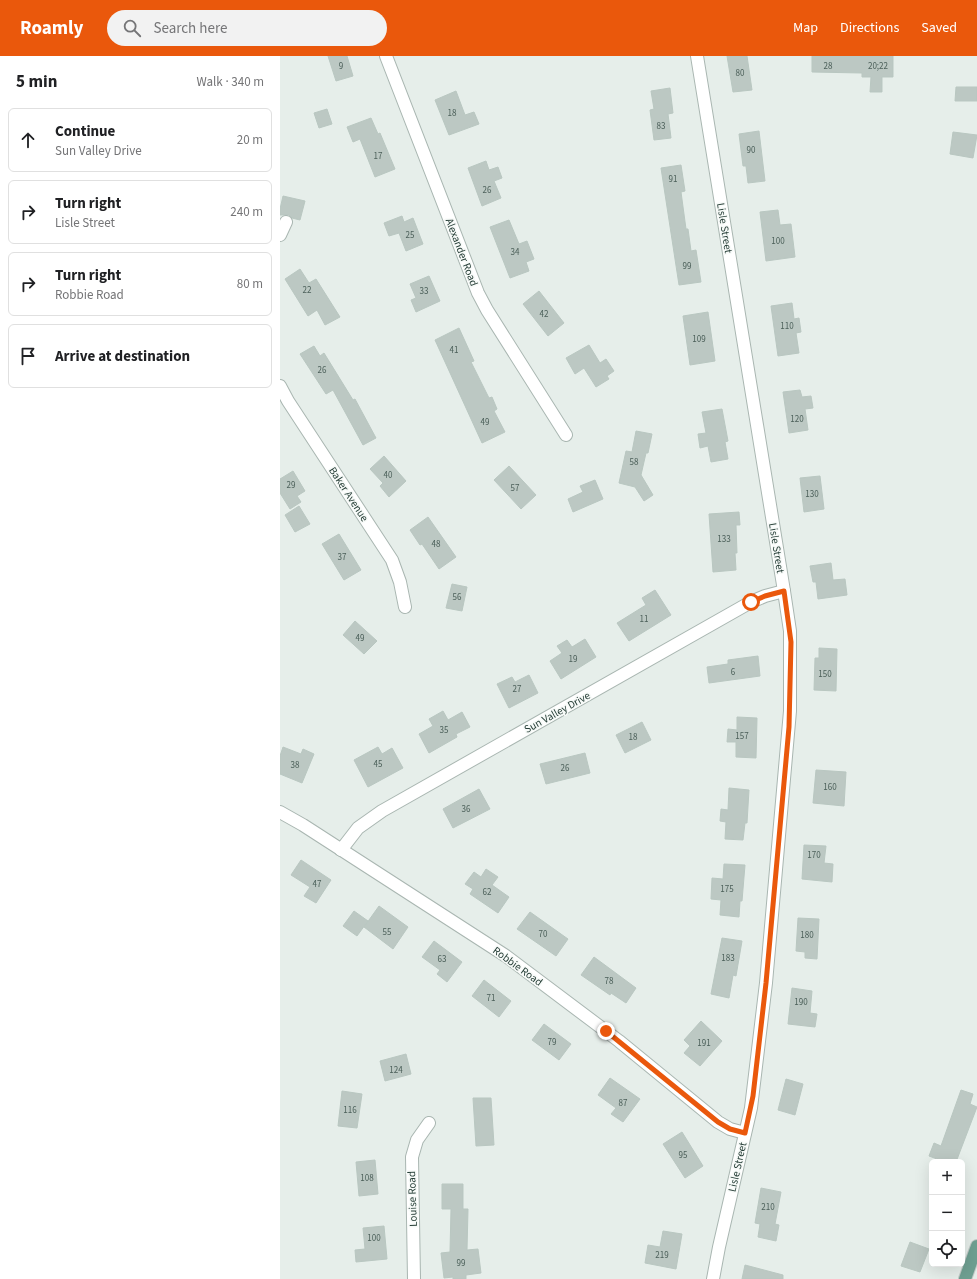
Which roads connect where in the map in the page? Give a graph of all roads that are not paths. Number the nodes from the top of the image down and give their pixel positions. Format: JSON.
{"nodes":[{"id":1,"x":386,"y":56,"type":"edge"},
{"id":2,"x":697,"y":56,"type":"edge"},
{"id":3,"x":286,"y":222,"type":"dead end"},
{"id":4,"x":280,"y":235,"type":"edge"},
{"id":5,"x":280,"y":386,"type":"edge"},
{"id":6,"x":566,"y":435,"type":"dead end"},
{"id":7,"x":784,"y":591,"type":"junction"},
{"id":8,"x":404,"y":607,"type":"dead end"},
{"id":9,"x":280,"y":812,"type":"edge"},
{"id":10,"x":341,"y":850,"type":"junction"},
{"id":11,"x":429,"y":1123,"type":"dead end"},
{"id":12,"x":745,"y":1133,"type":"junction"},
{"id":13,"x":977,"y":1246,"type":"edge"},
{"id":14,"x":414,"y":1279,"type":"edge"},
{"id":15,"x":713,"y":1279,"type":"edge"},
{"id":16,"x":965,"y":1279,"type":"edge"}],
"edges":[{"from":1,"to":6,"type":"street","name":"Alexander Road"},
{"from":2,"to":7,"type":"street","name":"Lisle Street"},
{"from":3,"to":4,"type":"street"},
{"from":5,"to":8,"type":"street","name":"Baker Avenue"},
{"from":7,"to":10,"type":"street","name":"Sun Valley Drive"},
{"from":7,"to":12,"type":"street","name":"Lisle Street"},
{"from":9,"to":10,"type":"street","name":"Robbie Road"},
{"from":10,"to":12,"type":"street","name":"Robbie Road"},
{"from":11,"to":14,"type":"street","name":"Louise Road"},
{"from":12,"to":15,"type":"street","name":"Lisle Street"},
{"from":13,"to":16,"type":"main road"}]}
